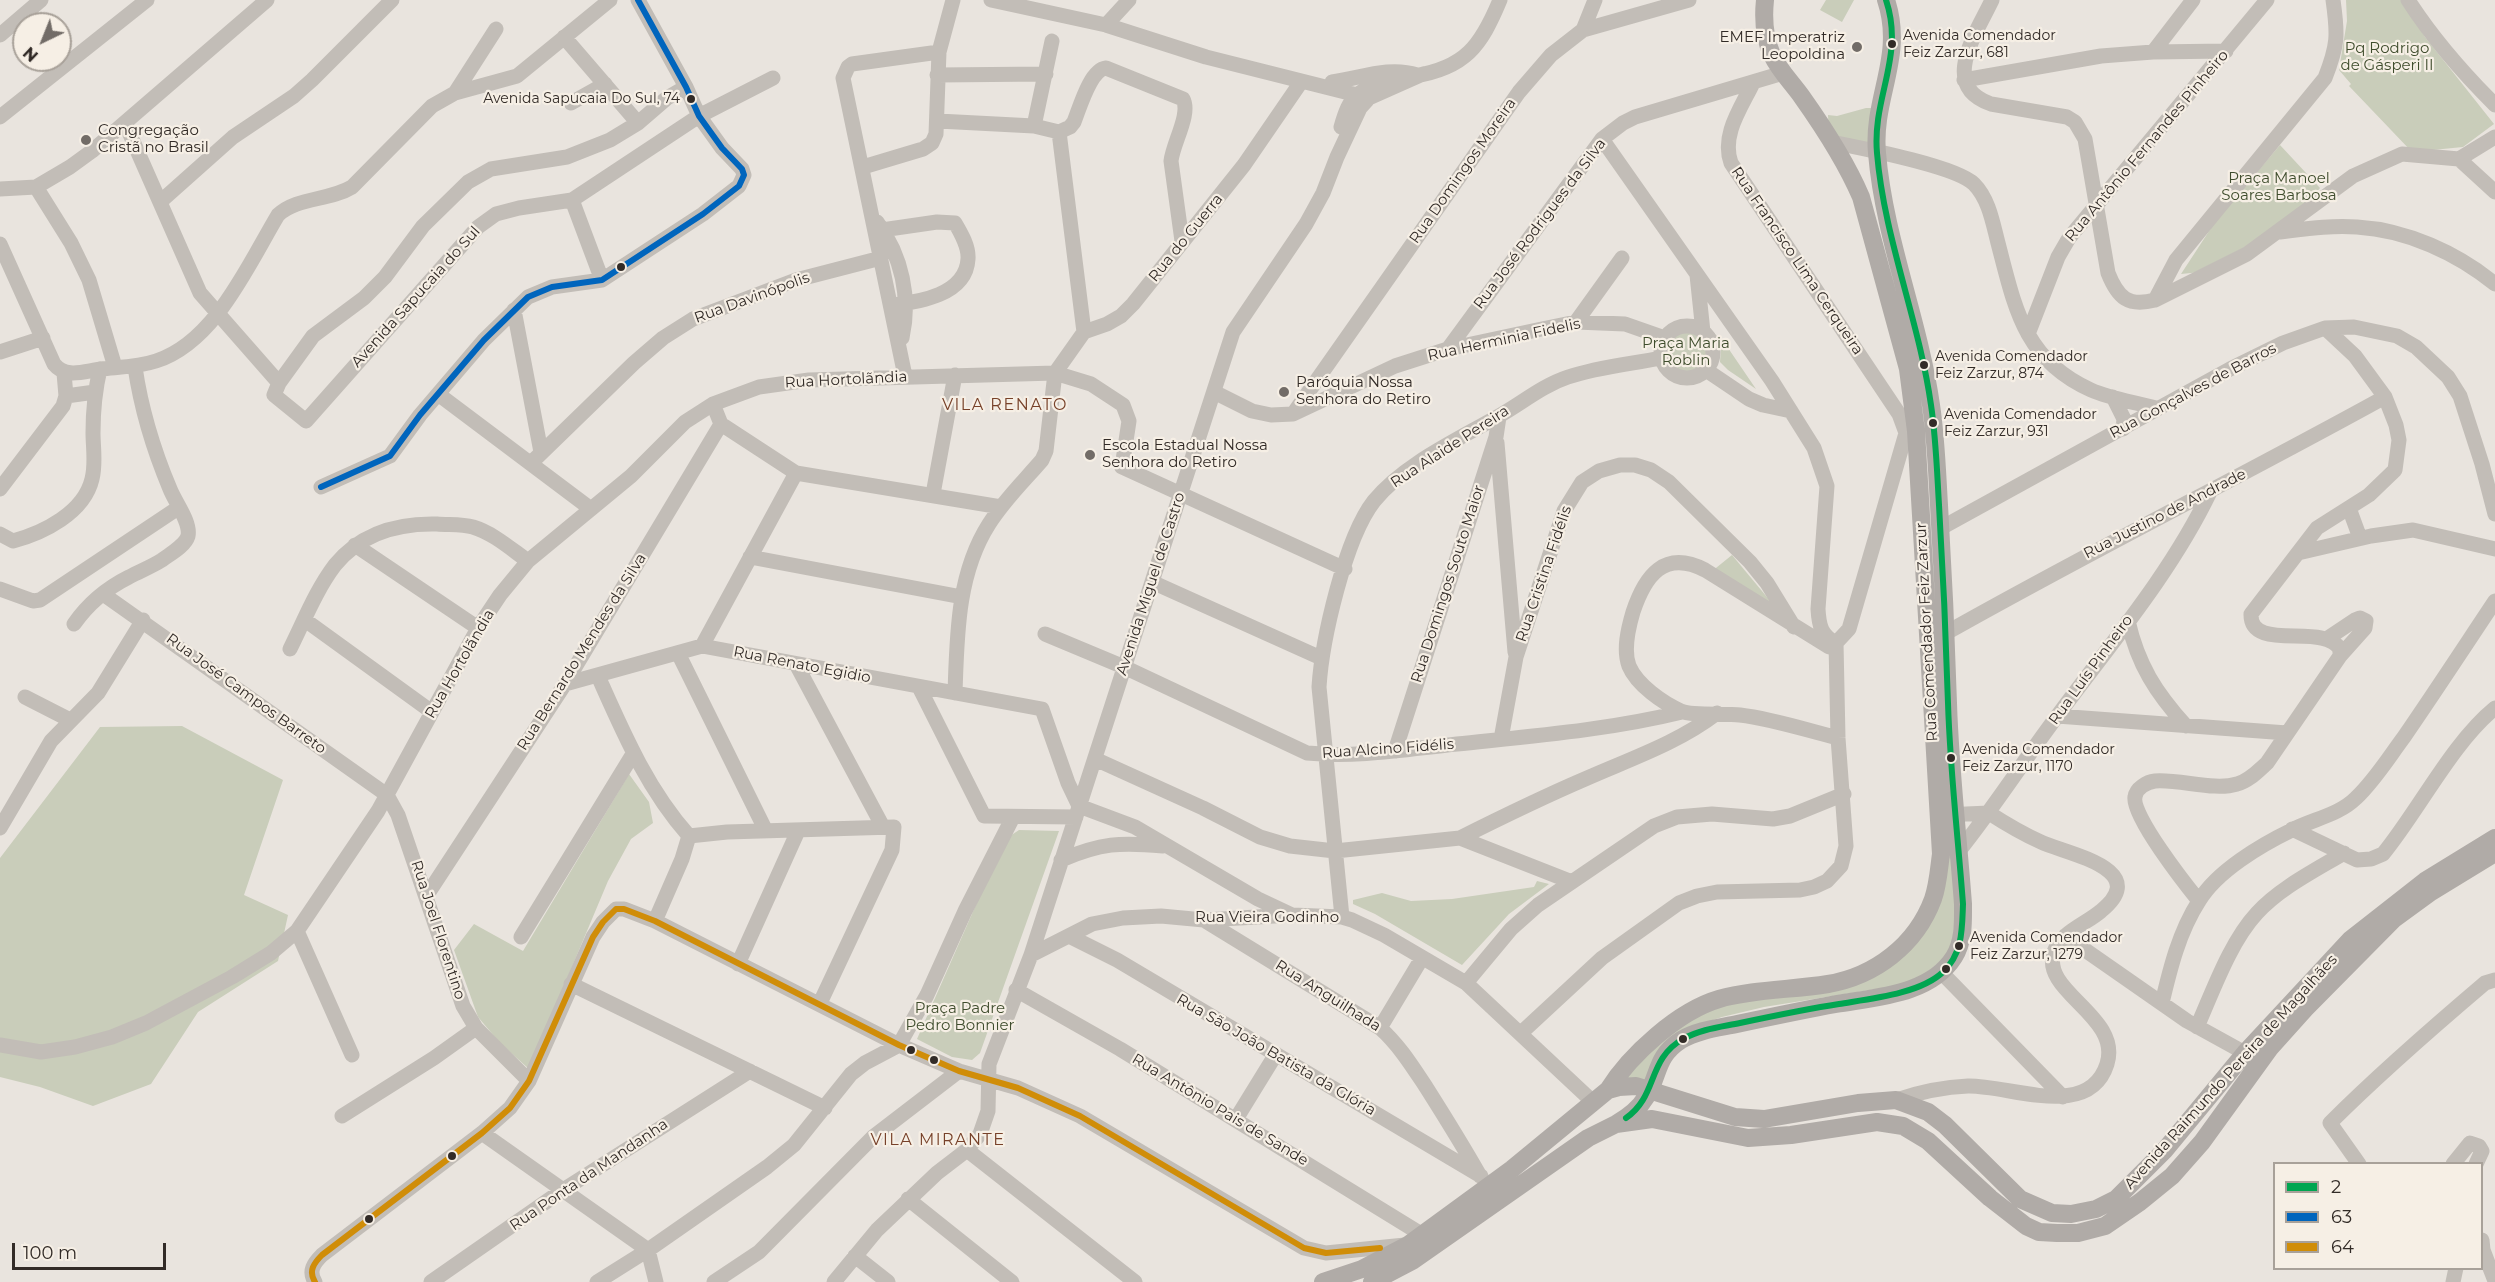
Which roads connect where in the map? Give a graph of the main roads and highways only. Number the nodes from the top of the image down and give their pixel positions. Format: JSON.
{"nodes":[{"id":1,"x":1765,"y":0,"type":"edge"},
{"id":2,"x":1886,"y":0,"type":"edge"},
{"id":3,"x":1947,"y":815,"type":"junction"},
{"id":4,"x":2495,"y":838,"type":"edge"},
{"id":5,"x":2495,"y":853,"type":"edge"},
{"id":6,"x":1664,"y":1042,"type":"junction"},
{"id":7,"x":1608,"y":1090,"type":"junction"},
{"id":8,"x":1650,"y":1090,"type":"junction"},
{"id":9,"x":1592,"y":1101,"type":"junction"},
{"id":10,"x":1616,"y":1124,"type":"junction"},
{"id":11,"x":1323,"y":1282,"type":"edge"},
{"id":12,"x":1372,"y":1282,"type":"edge"}],
"edges":[{"from":1,"to":3,"type":"main road","name":"Rua Comendador Feiz Zarzur"},
{"from":2,"to":3,"type":"main road","name":"Rua Comendador Feiz Zarzur"},
{"from":3,"to":6,"type":"main road","name":"Rua Comendador Feiz Zarzur"},
{"from":3,"to":6,"type":"main road","name":"Rua Comendador Feiz Zarzur"},
{"from":4,"to":8,"type":"main road","name":"Avenida Raimundo Pereira de Magalhães"},
{"from":5,"to":10,"type":"main road","name":"Avenida Raimundo Pereira de Magalhães"},
{"from":6,"to":7,"type":"main road","name":"Rua Comendador Feiz Zarzur"},
{"from":6,"to":8,"type":"main road","name":"Rua Comendador Feiz Zarzur"},
{"from":7,"to":8,"type":"main road","name":"Avenida Raimundo Pereira de Magalhães"},
{"from":7,"to":9,"type":"main road"},
{"from":8,"to":10,"type":"main road"},
{"from":9,"to":10,"type":"main road"},
{"from":9,"to":11,"type":"main road"},
{"from":10,"to":12,"type":"main road","name":"Avenida Raimundo Pereira de Magalhães"}]}
